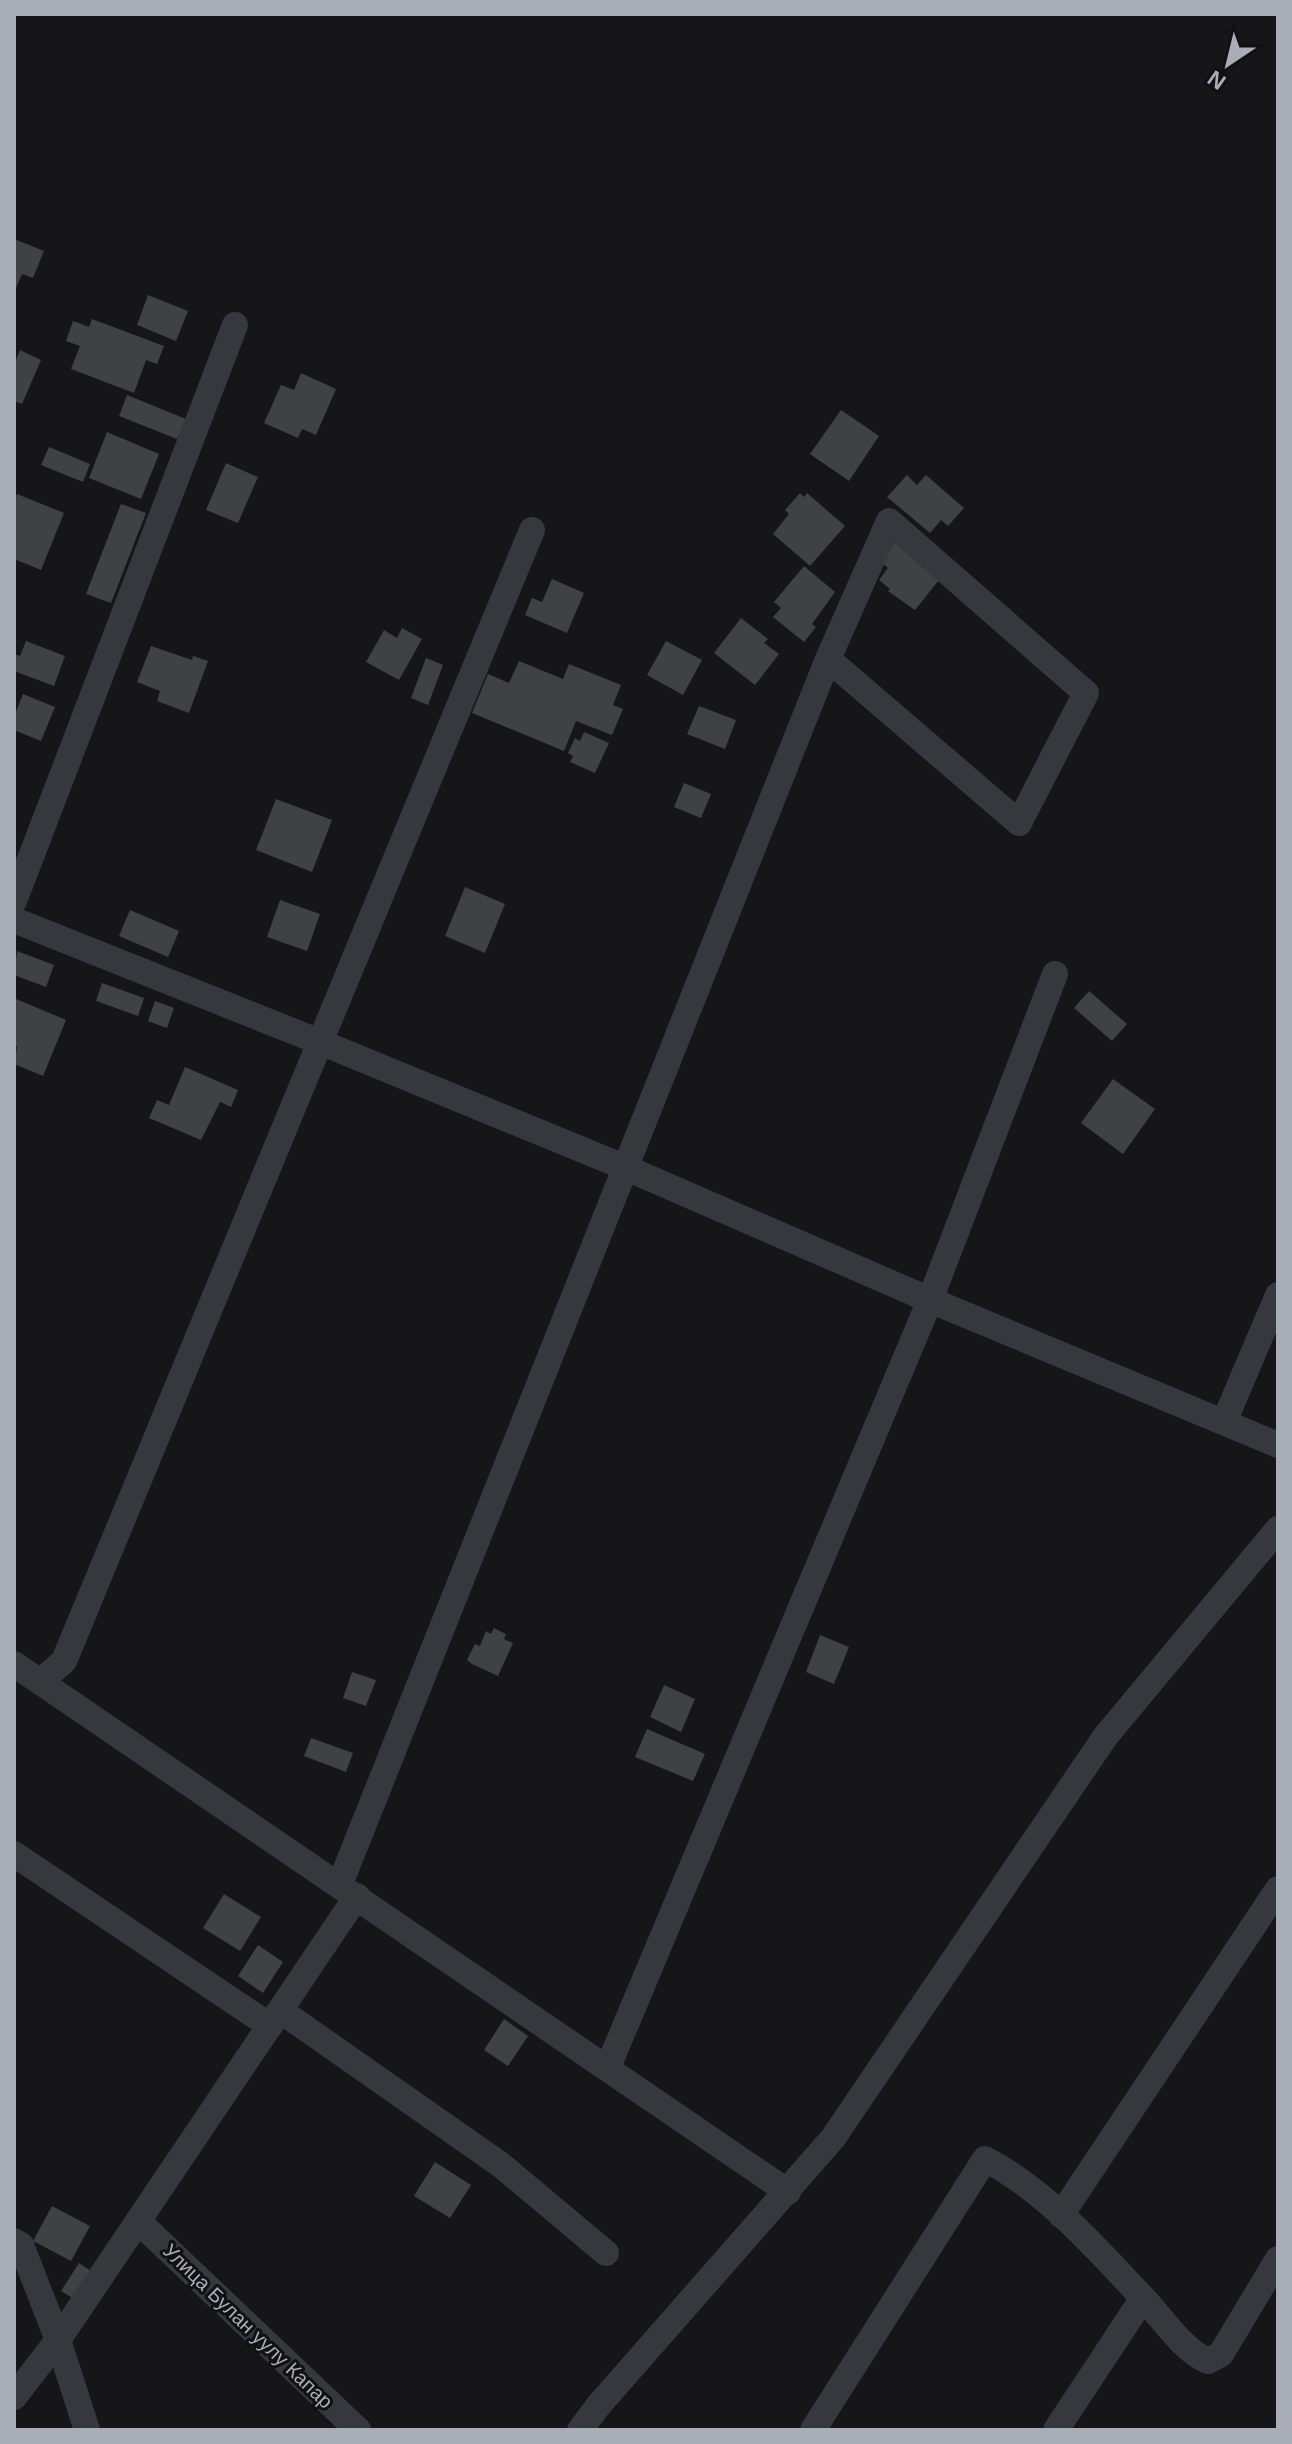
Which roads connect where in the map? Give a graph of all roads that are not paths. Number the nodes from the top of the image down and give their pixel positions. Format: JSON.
{"nodes":[{"id":1,"x":235,"y":325,"type":"dead end"},
{"id":2,"x":532,"y":530,"type":"dead end"},
{"id":3,"x":828,"y":659,"type":"junction"},
{"id":4,"x":14,"y":901,"type":"edge"},
{"id":5,"x":14,"y":920,"type":"edge"},
{"id":6,"x":1055,"y":974,"type":"dead end"},
{"id":7,"x":320,"y":1042,"type":"junction"},
{"id":8,"x":624,"y":1167,"type":"junction"},
{"id":9,"x":1278,"y":1295,"type":"edge"},
{"id":10,"x":930,"y":1300,"type":"junction"},
{"id":11,"x":1224,"y":1422,"type":"junction"},
{"id":12,"x":1278,"y":1445,"type":"edge"},
{"id":13,"x":1278,"y":1529,"type":"edge"},
{"id":14,"x":14,"y":1664,"type":"edge"},
{"id":15,"x":40,"y":1682,"type":"junction"},
{"id":16,"x":14,"y":1854,"type":"edge"},
{"id":17,"x":1278,"y":1889,"type":"edge"},
{"id":18,"x":348,"y":1890,"type":"junction"},
{"id":19,"x":276,"y":2018,"type":"junction"},
{"id":20,"x":608,"y":2067,"type":"junction"},
{"id":21,"x":788,"y":2192,"type":"junction"},
{"id":22,"x":1061,"y":2215,"type":"junction"},
{"id":23,"x":138,"y":2221,"type":"junction"},
{"id":24,"x":14,"y":2241,"type":"edge"},
{"id":25,"x":606,"y":2253,"type":"dead end"},
{"id":26,"x":1278,"y":2259,"type":"edge"},
{"id":27,"x":1143,"y":2298,"type":"junction"},
{"id":28,"x":58,"y":2340,"type":"junction"},
{"id":29,"x":14,"y":2397,"type":"edge"},
{"id":30,"x":87,"y":2430,"type":"edge"},
{"id":31,"x":358,"y":2430,"type":"edge"},
{"id":32,"x":580,"y":2430,"type":"edge"},
{"id":33,"x":813,"y":2430,"type":"edge"},
{"id":34,"x":1056,"y":2430,"type":"edge"}],
"edges":[{"from":1,"to":4,"type":"street"},
{"from":2,"to":7,"type":"street"},
{"from":3,"to":3,"type":"street"},
{"from":3,"to":8,"type":"street"},
{"from":5,"to":7,"type":"street"},
{"from":6,"to":10,"type":"street"},
{"from":7,"to":8,"type":"street"},
{"from":7,"to":15,"type":"street"},
{"from":8,"to":10,"type":"street"},
{"from":8,"to":18,"type":"street"},
{"from":9,"to":11,"type":"street"},
{"from":10,"to":11,"type":"street"},
{"from":10,"to":20,"type":"street"},
{"from":11,"to":12,"type":"street"},
{"from":13,"to":21,"type":"street"},
{"from":14,"to":15,"type":"street"},
{"from":15,"to":18,"type":"street"},
{"from":16,"to":19,"type":"street"},
{"from":17,"to":22,"type":"street"},
{"from":18,"to":19,"type":"street"},
{"from":18,"to":20,"type":"street"},
{"from":19,"to":23,"type":"street"},
{"from":19,"to":25,"type":"street"},
{"from":20,"to":21,"type":"street"},
{"from":21,"to":32,"type":"street"},
{"from":22,"to":27,"type":"street"},
{"from":22,"to":33,"type":"street"},
{"from":23,"to":28,"type":"street"},
{"from":23,"to":31,"type":"street","name":"Улица Булан уулу Капар"},
{"from":24,"to":28,"type":"street"},
{"from":26,"to":27,"type":"street"},
{"from":27,"to":34,"type":"street"},
{"from":28,"to":29,"type":"street"},
{"from":28,"to":30,"type":"street"}]}
